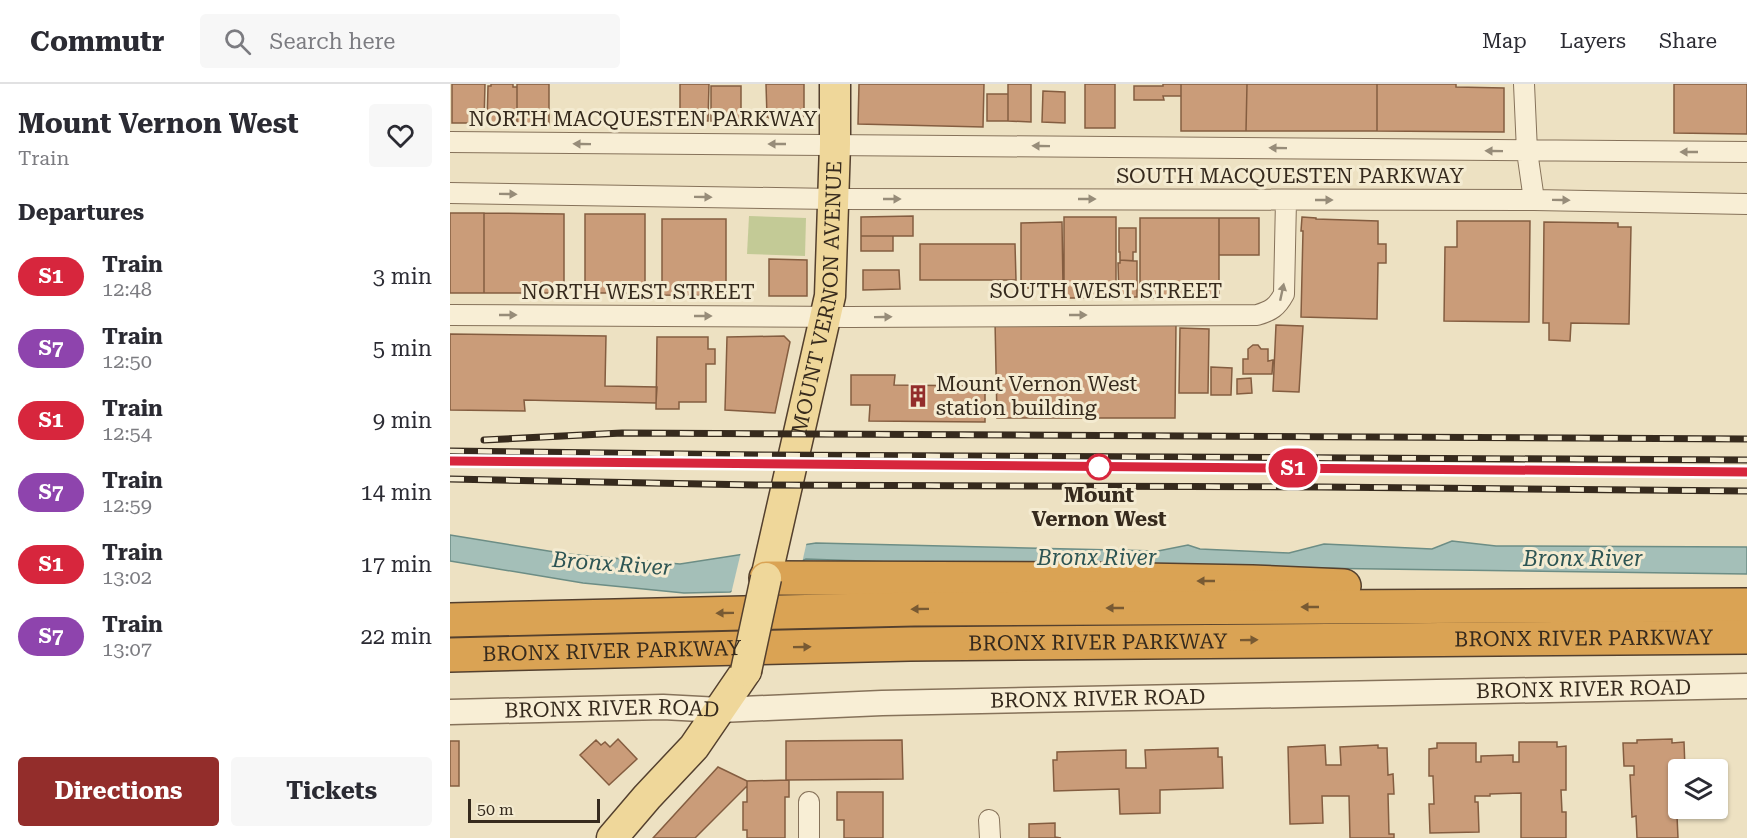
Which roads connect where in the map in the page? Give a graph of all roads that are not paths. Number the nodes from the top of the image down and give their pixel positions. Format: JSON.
{"nodes":[{"id":1,"x":835,"y":84,"type":"edge"},
{"id":2,"x":1524,"y":84,"type":"edge"},
{"id":3,"x":450,"y":142,"type":"edge"},
{"id":4,"x":835,"y":144,"type":"junction"},
{"id":5,"x":1527,"y":151,"type":"junction"},
{"id":6,"x":1747,"y":152,"type":"edge"},
{"id":7,"x":450,"y":194,"type":"edge"},
{"id":8,"x":834,"y":199,"type":"junction"},
{"id":9,"x":1286,"y":200,"type":"junction"},
{"id":10,"x":1534,"y":200,"type":"junction"},
{"id":11,"x":1747,"y":204,"type":"edge"},
{"id":12,"x":450,"y":315,"type":"edge"},
{"id":13,"x":825,"y":317,"type":"junction"},
{"id":14,"x":766,"y":578,"type":"junction"},
{"id":15,"x":1558,"y":605,"type":"junction"},
{"id":16,"x":1747,"y":605,"type":"edge"},
{"id":17,"x":450,"y":620,"type":"edge"},
{"id":18,"x":1747,"y":637,"type":"edge"},
{"id":19,"x":450,"y":655,"type":"edge"},
{"id":20,"x":1747,"y":686,"type":"edge"},
{"id":21,"x":720,"y":710,"type":"junction"},
{"id":22,"x":450,"y":712,"type":"edge"},
{"id":23,"x":809,"y":802,"type":"dead end"},
{"id":24,"x":612,"y":838,"type":"edge"},
{"id":25,"x":809,"y":838,"type":"edge"}],
"edges":[{"from":1,"to":4,"type":"main road","name":"MOUNT VERNON AVENUE"},
{"from":2,"to":5,"type":"street"},
{"from":4,"to":3,"type":"street","name":"NORTH MACQUESTEN PARKWAY","one_way":true},
{"from":5,"to":4,"type":"street","name":"SOUTH MACQUESTEN PARKWAY","one_way":true},
{"from":4,"to":8,"type":"main road","name":"MOUNT VERNON AVENUE"},
{"from":6,"to":5,"type":"street","name":"SOUTH MACQUESTEN PARKWAY","one_way":true},
{"from":5,"to":10,"type":"street"},
{"from":7,"to":8,"type":"street","one_way":true},
{"from":8,"to":9,"type":"street","name":"SOUTH MACQUESTEN PARKWAY","one_way":true},
{"from":8,"to":13,"type":"main road","name":"MOUNT VERNON AVENUE"},
{"from":9,"to":10,"type":"street","name":"SOUTH MACQUESTEN PARKWAY","one_way":true},
{"from":13,"to":9,"type":"street","name":"SOUTH WEST STREET","one_way":true},
{"from":10,"to":11,"type":"street","name":"SOUTH MACQUESTEN PARKWAY","one_way":true},
{"from":12,"to":13,"type":"street","name":"NORTH WEST STREET","one_way":true},
{"from":13,"to":14,"type":"main road","name":"MOUNT VERNON AVENUE"},
{"from":15,"to":14,"type":"highway","one_way":true},
{"from":14,"to":21,"type":"main road","name":"MOUNT VERNON AVENUE","bridge":true},
{"from":15,"to":16,"type":"highway","name":"BRONX RIVER PARKWAY"},
{"from":15,"to":17,"type":"highway","name":"BRONX RIVER PARKWAY","one_way":true},
{"from":19,"to":18,"type":"highway","name":"BRONX RIVER PARKWAY","one_way":true},
{"from":20,"to":21,"type":"street","name":"BRONX RIVER ROAD"},
{"from":21,"to":22,"type":"street","name":"BRONX RIVER ROAD"},
{"from":21,"to":24,"type":"main road"},
{"from":23,"to":25,"type":"street"}]}
